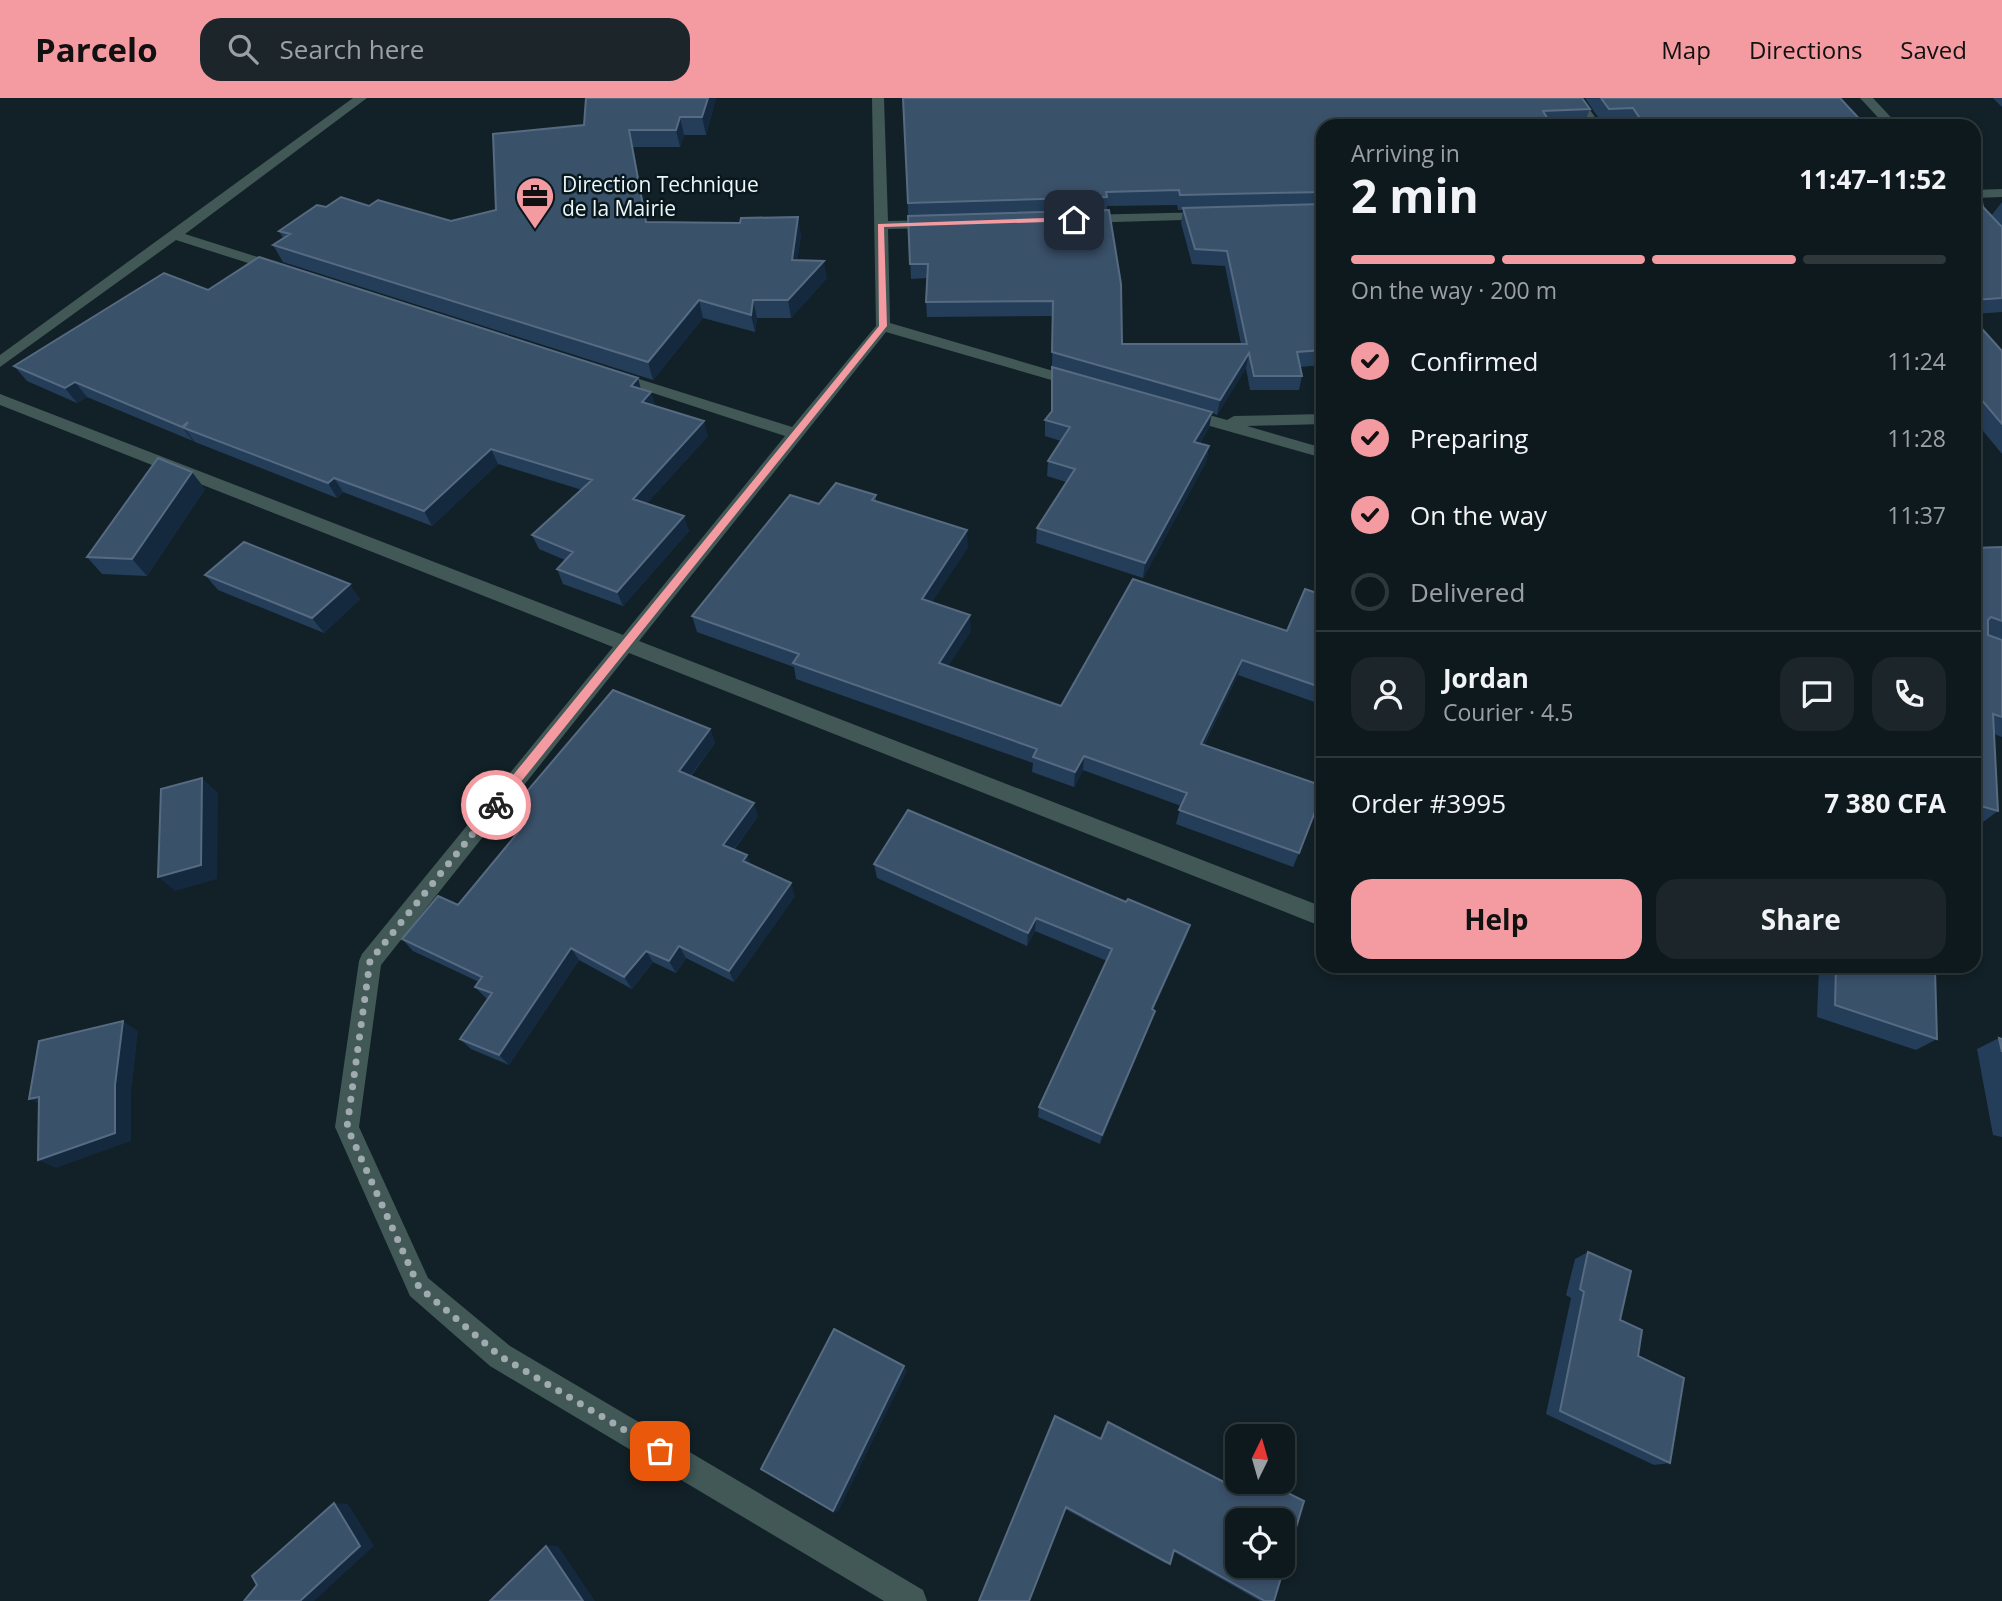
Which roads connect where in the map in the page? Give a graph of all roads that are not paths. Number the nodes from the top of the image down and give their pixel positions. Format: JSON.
{"nodes":[{"id":1,"x":361,"y":98,"type":"edge"},
{"id":2,"x":878,"y":98,"type":"edge"},
{"id":3,"x":1576,"y":98,"type":"edge"},
{"id":4,"x":1867,"y":98,"type":"edge"},
{"id":5,"x":1590,"y":119,"type":"edge"},
{"id":6,"x":1886,"y":119,"type":"edge"},
{"id":7,"x":2002,"y":193,"type":"edge"},
{"id":8,"x":1981,"y":194,"type":"edge"},
{"id":9,"x":1226,"y":215,"type":"edge"},
{"id":10,"x":1074,"y":220,"type":"edge"},
{"id":11,"x":950,"y":223,"type":"edge"},
{"id":12,"x":881,"y":225,"type":"junction"},
{"id":13,"x":174,"y":235,"type":"junction"},
{"id":14,"x":293,"y":273,"type":"edge"},
{"id":15,"x":883,"y":326,"type":"junction"},
{"id":16,"x":0,"y":362,"type":"edge"},
{"id":17,"x":598,"y":370,"type":"edge"},
{"id":18,"x":1094,"y":387,"type":"edge"},
{"id":19,"x":0,"y":399,"type":"edge"},
{"id":20,"x":1174,"y":410,"type":"edge"},
{"id":21,"x":1316,"y":419,"type":"edge"},
{"id":22,"x":1213,"y":421,"type":"junction"},
{"id":23,"x":796,"y":434,"type":"junction"},
{"id":24,"x":1316,"y":451,"type":"edge"},
{"id":25,"x":626,"y":644,"type":"junction"},
{"id":26,"x":1316,"y":914,"type":"edge"},
{"id":27,"x":912,"y":1601,"type":"edge"}],
"edges":[{"from":1,"to":13,"type":"street"},
{"from":2,"to":12,"type":"street"},
{"from":3,"to":5,"type":"street"},
{"from":4,"to":6,"type":"street"},
{"from":7,"to":8,"type":"street"},
{"from":9,"to":10,"type":"street"},
{"from":11,"to":12,"type":"street"},
{"from":12,"to":15,"type":"street"},
{"from":13,"to":14,"type":"street"},
{"from":13,"to":16,"type":"street"},
{"from":15,"to":18,"type":"street"},
{"from":15,"to":23,"type":"street"},
{"from":17,"to":23,"type":"street"},
{"from":19,"to":25,"type":"street"},
{"from":20,"to":22,"type":"street"},
{"from":21,"to":22,"type":"street"},
{"from":22,"to":24,"type":"street"},
{"from":23,"to":25,"type":"street"},
{"from":25,"to":26,"type":"street"},
{"from":25,"to":27,"type":"street"}]}
